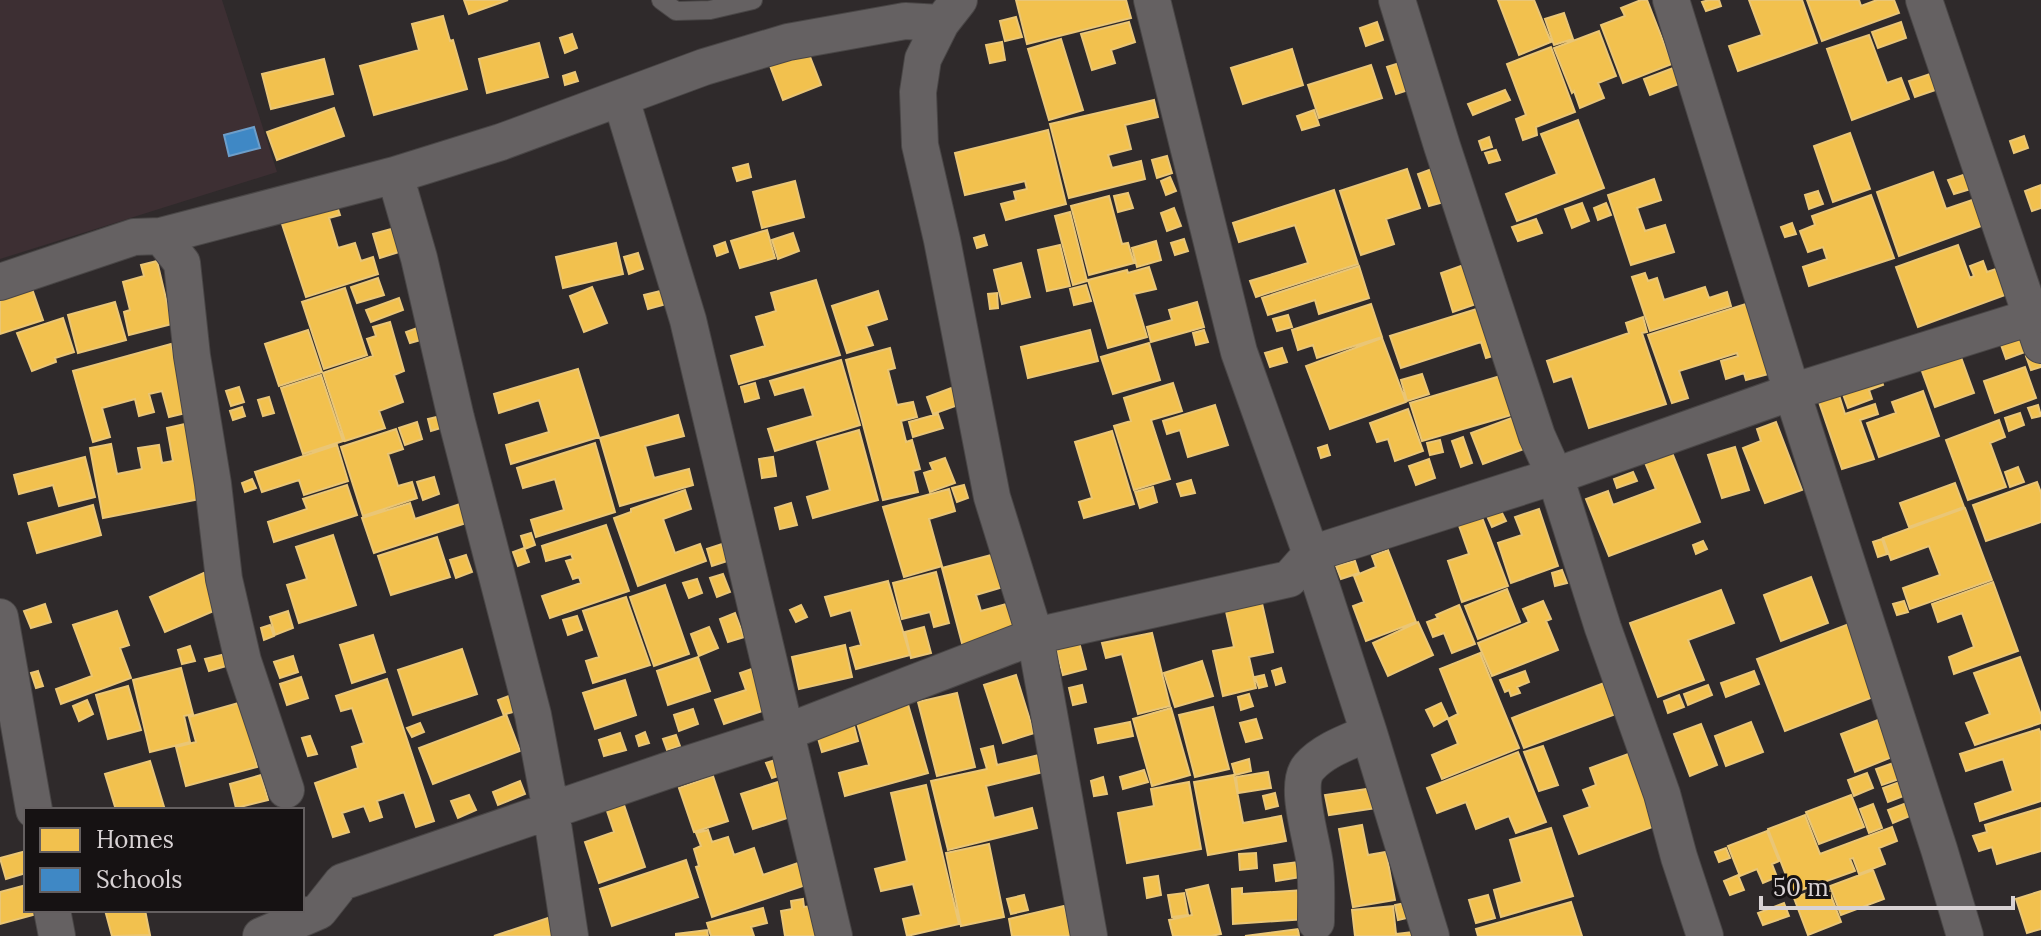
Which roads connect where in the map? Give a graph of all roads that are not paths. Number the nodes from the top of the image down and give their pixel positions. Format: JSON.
{"nodes":[{"id":1,"x":661,"y":0,"type":"edge"},
{"id":2,"x":753,"y":0,"type":"edge"},
{"id":3,"x":1152,"y":0,"type":"edge"},
{"id":4,"x":1397,"y":0,"type":"edge"},
{"id":5,"x":1671,"y":0,"type":"edge"},
{"id":6,"x":1924,"y":0,"type":"edge"},
{"id":7,"x":950,"y":11,"type":"edge"},
{"id":8,"x":621,"y":99,"type":"junction"},
{"id":9,"x":395,"y":175,"type":"junction"},
{"id":10,"x":161,"y":236,"type":"junction"},
{"id":11,"x":0,"y":282,"type":"edge"},
{"id":12,"x":2038,"y":325,"type":"edge"},
{"id":13,"x":1792,"y":392,"type":"junction"},
{"id":14,"x":1555,"y":476,"type":"junction"},
{"id":15,"x":1311,"y":554,"type":"junction"},
{"id":16,"x":0,"y":617,"type":"edge"},
{"id":17,"x":1035,"y":636,"type":"junction"},
{"id":18,"x":8,"y":722,"type":"edge"},
{"id":19,"x":784,"y":733,"type":"junction"},
{"id":20,"x":1369,"y":733,"type":"junction"},
{"id":21,"x":286,"y":790,"type":"dead end"},
{"id":22,"x":33,"y":808,"type":"edge"},
{"id":23,"x":551,"y":811,"type":"junction"},
{"id":24,"x":52,"y":912,"type":"edge"},
{"id":25,"x":1316,"y":922,"type":"dead end"},
{"id":26,"x":320,"y":923,"type":"edge"},
{"id":27,"x":57,"y":936,"type":"edge"},
{"id":28,"x":261,"y":936,"type":"edge"},
{"id":29,"x":570,"y":936,"type":"edge"},
{"id":30,"x":834,"y":936,"type":"edge"},
{"id":31,"x":1089,"y":936,"type":"edge"},
{"id":32,"x":1431,"y":936,"type":"edge"},
{"id":33,"x":1705,"y":936,"type":"edge"},
{"id":34,"x":1965,"y":936,"type":"edge"}],
"edges":[{"from":1,"to":2,"type":"lane"},
{"from":3,"to":15,"type":"street"},
{"from":4,"to":14,"type":"street"},
{"from":5,"to":13,"type":"street"},
{"from":6,"to":12,"type":"street"},
{"from":7,"to":8,"type":"street"},
{"from":7,"to":17,"type":"street"},
{"from":8,"to":9,"type":"street"},
{"from":8,"to":19,"type":"street"},
{"from":9,"to":10,"type":"street"},
{"from":9,"to":23,"type":"street"},
{"from":10,"to":11,"type":"street"},
{"from":10,"to":21,"type":"street"},
{"from":12,"to":13,"type":"street"},
{"from":13,"to":14,"type":"street"},
{"from":13,"to":34,"type":"street"},
{"from":14,"to":15,"type":"street"},
{"from":14,"to":33,"type":"street"},
{"from":15,"to":17,"type":"street"},
{"from":15,"to":20,"type":"street"},
{"from":16,"to":18,"type":"street"},
{"from":17,"to":19,"type":"street"},
{"from":17,"to":31,"type":"street"},
{"from":18,"to":22,"type":"street"},
{"from":19,"to":23,"type":"street"},
{"from":19,"to":30,"type":"street"},
{"from":20,"to":25,"type":"street"},
{"from":20,"to":32,"type":"street"},
{"from":23,"to":26,"type":"street"},
{"from":23,"to":29,"type":"street"},
{"from":24,"to":27,"type":"street"},
{"from":26,"to":28,"type":"street"}]}
